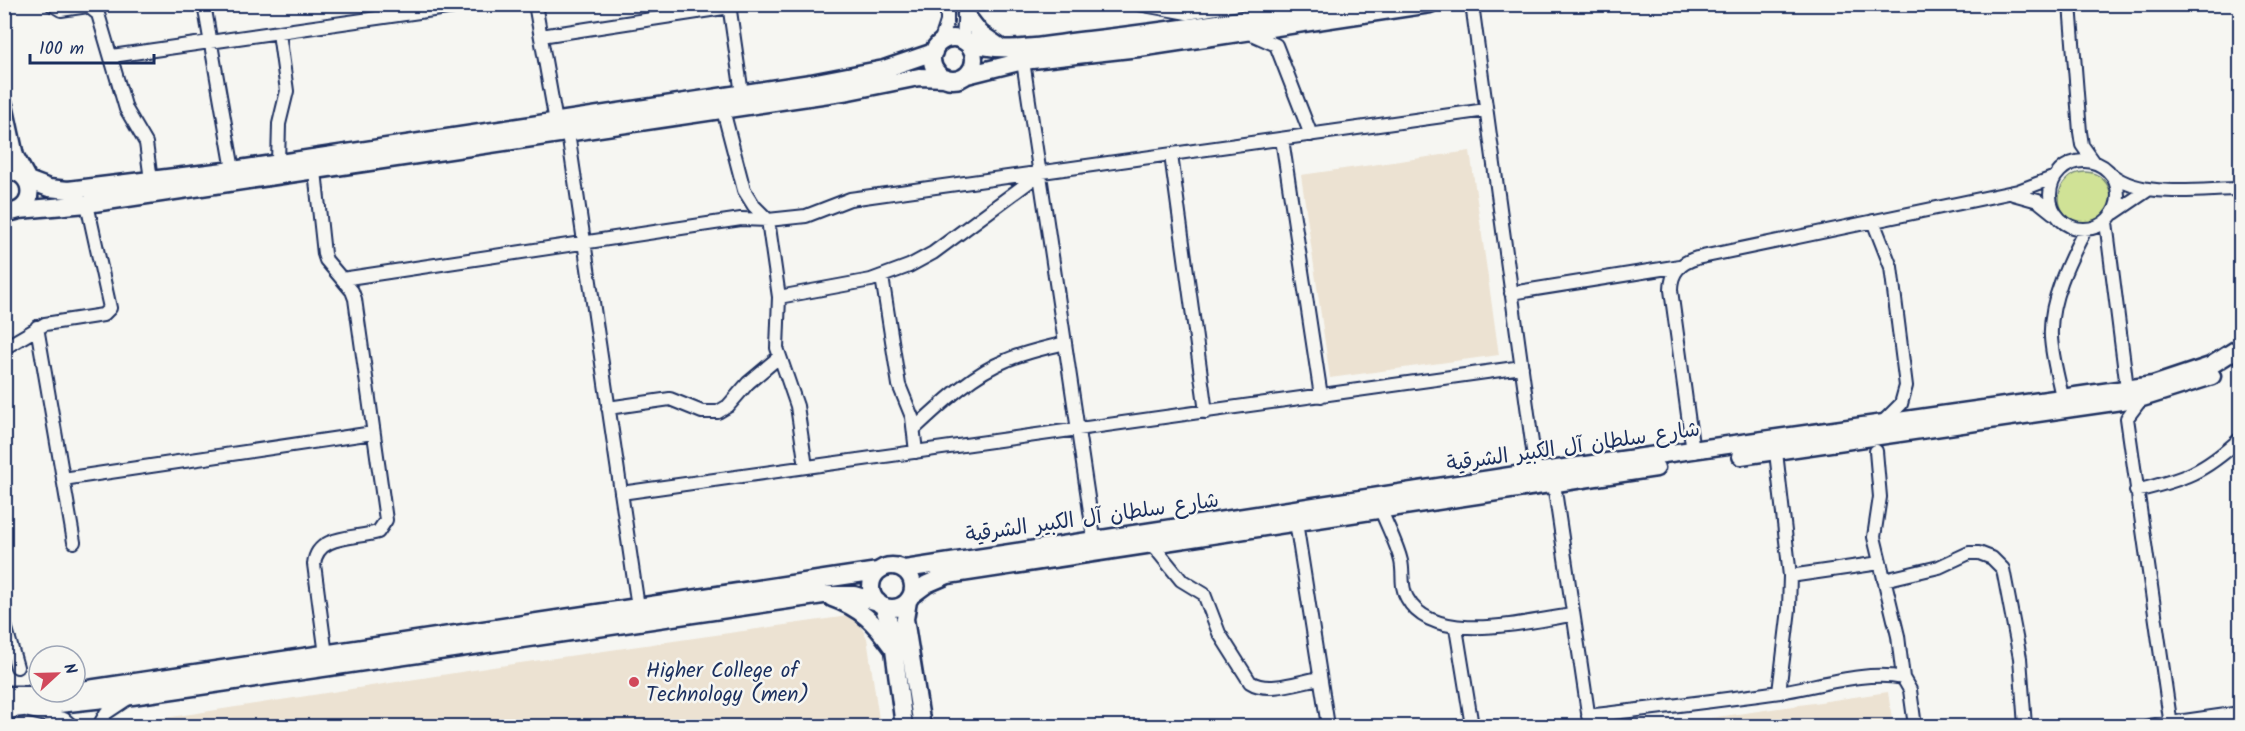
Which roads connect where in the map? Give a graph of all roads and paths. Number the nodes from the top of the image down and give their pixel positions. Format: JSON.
{"nodes":[{"id":1,"x":51,"y":4,"type":"edge"},
{"id":2,"x":204,"y":4,"type":"edge"},
{"id":3,"x":476,"y":4,"type":"edge"},
{"id":4,"x":536,"y":4,"type":"edge"},
{"id":5,"x":947,"y":4,"type":"edge"},
{"id":6,"x":1138,"y":4,"type":"edge"},
{"id":7,"x":1239,"y":4,"type":"edge"},
{"id":8,"x":1346,"y":4,"type":"edge"},
{"id":9,"x":1430,"y":4,"type":"edge"},
{"id":10,"x":1472,"y":4,"type":"edge"},
{"id":11,"x":2070,"y":4,"type":"edge"},
{"id":12,"x":460,"y":6,"type":"edge"},
{"id":13,"x":730,"y":6,"type":"edge"},
{"id":14,"x":965,"y":10,"type":"edge"},
{"id":15,"x":1268,"y":10,"type":"edge"},
{"id":16,"x":1286,"y":26,"type":"junction"},
{"id":17,"x":1247,"y":32,"type":"junction"},
{"id":18,"x":279,"y":33,"type":"junction"},
{"id":19,"x":541,"y":36,"type":"junction"},
{"id":20,"x":963,"y":40,"type":"junction"},
{"id":21,"x":210,"y":41,"type":"junction"},
{"id":22,"x":1276,"y":45,"type":"junction"},
{"id":23,"x":937,"y":48,"type":"junction"},
{"id":24,"x":1003,"y":49,"type":"junction"},
{"id":25,"x":112,"y":56,"type":"junction"},
{"id":26,"x":1023,"y":61,"type":"junction"},
{"id":27,"x":967,"y":75,"type":"junction"},
{"id":28,"x":945,"y":78,"type":"junction"},
{"id":29,"x":742,"y":94,"type":"junction"},
{"id":30,"x":4,"y":105,"type":"edge"},
{"id":31,"x":723,"y":110,"type":"junction"},
{"id":32,"x":1486,"y":110,"type":"junction"},
{"id":33,"x":555,"y":122,"type":"junction"},
{"id":34,"x":2080,"y":132,"type":"junction"},
{"id":35,"x":568,"y":134,"type":"junction"},
{"id":36,"x":1311,"y":135,"type":"junction"},
{"id":37,"x":1282,"y":139,"type":"junction"},
{"id":38,"x":1171,"y":155,"type":"junction"},
{"id":39,"x":2094,"y":162,"type":"junction"},
{"id":40,"x":278,"y":163,"type":"junction"},
{"id":41,"x":2066,"y":165,"type":"junction"},
{"id":42,"x":233,"y":170,"type":"junction"},
{"id":43,"x":4,"y":171,"type":"edge"},
{"id":44,"x":315,"y":171,"type":"junction"},
{"id":45,"x":1040,"y":174,"type":"junction"},
{"id":46,"x":2111,"y":174,"type":"junction"},
{"id":47,"x":2055,"y":177,"type":"junction"},
{"id":48,"x":28,"y":180,"type":"junction"},
{"id":49,"x":151,"y":180,"type":"junction"},
{"id":50,"x":2241,"y":189,"type":"edge"},
{"id":51,"x":2148,"y":190,"type":"junction"},
{"id":52,"x":2000,"y":194,"type":"junction"},
{"id":53,"x":87,"y":204,"type":"junction"},
{"id":54,"x":9,"y":212,"type":"edge"},
{"id":55,"x":2055,"y":215,"type":"junction"},
{"id":56,"x":2109,"y":218,"type":"junction"},
{"id":57,"x":768,"y":220,"type":"junction"},
{"id":58,"x":1873,"y":221,"type":"junction"},
{"id":59,"x":2085,"y":230,"type":"junction"},
{"id":60,"x":585,"y":241,"type":"junction"},
{"id":61,"x":1680,"y":266,"type":"junction"},
{"id":62,"x":882,"y":277,"type":"junction"},
{"id":63,"x":342,"y":279,"type":"junction"},
{"id":64,"x":1512,"y":293,"type":"junction"},
{"id":65,"x":779,"y":297,"type":"junction"},
{"id":66,"x":37,"y":327,"type":"junction"},
{"id":67,"x":1065,"y":343,"type":"junction"},
{"id":68,"x":2241,"y":347,"type":"edge"},
{"id":69,"x":4,"y":348,"type":"edge"},
{"id":70,"x":779,"y":357,"type":"junction"},
{"id":71,"x":2241,"y":359,"type":"edge"},
{"id":72,"x":1522,"y":367,"type":"junction"},
{"id":73,"x":2127,"y":388,"type":"junction"},
{"id":74,"x":1321,"y":396,"type":"junction"},
{"id":75,"x":2062,"y":397,"type":"junction"},
{"id":76,"x":2142,"y":398,"type":"junction"},
{"id":77,"x":2107,"y":403,"type":"junction"},
{"id":78,"x":608,"y":408,"type":"junction"},
{"id":79,"x":1206,"y":412,"type":"junction"},
{"id":80,"x":2127,"y":418,"type":"junction"},
{"id":81,"x":1881,"y":424,"type":"junction"},
{"id":82,"x":914,"y":429,"type":"junction"},
{"id":83,"x":1078,"y":430,"type":"junction"},
{"id":84,"x":374,"y":433,"type":"junction"},
{"id":85,"x":2241,"y":439,"type":"edge"},
{"id":86,"x":1876,"y":451,"type":"dead end"},
{"id":87,"x":916,"y":452,"type":"junction"},
{"id":88,"x":1694,"y":452,"type":"junction"},
{"id":89,"x":1776,"y":452,"type":"junction"},
{"id":90,"x":806,"y":467,"type":"junction"},
{"id":91,"x":1536,"y":472,"type":"junction"},
{"id":92,"x":63,"y":479,"type":"junction"},
{"id":93,"x":1554,"y":484,"type":"junction"},
{"id":94,"x":2136,"y":491,"type":"junction"},
{"id":95,"x":621,"y":493,"type":"junction"},
{"id":96,"x":1381,"y":510,"type":"junction"},
{"id":97,"x":1296,"y":522,"type":"junction"},
{"id":98,"x":1094,"y":538,"type":"junction"},
{"id":99,"x":74,"y":542,"type":"dead end"},
{"id":100,"x":1151,"y":543,"type":"junction"},
{"id":101,"x":1880,"y":563,"type":"junction"},
{"id":102,"x":904,"y":569,"type":"junction"},
{"id":103,"x":878,"y":571,"type":"junction"},
{"id":104,"x":1790,"y":576,"type":"junction"},
{"id":105,"x":1884,"y":580,"type":"junction"},
{"id":106,"x":823,"y":595,"type":"junction"},
{"id":107,"x":910,"y":598,"type":"junction"},
{"id":108,"x":880,"y":604,"type":"junction"},
{"id":109,"x":638,"y":607,"type":"junction"},
{"id":110,"x":1572,"y":615,"type":"junction"},
{"id":111,"x":4,"y":622,"type":"edge"},
{"id":112,"x":1456,"y":628,"type":"junction"},
{"id":113,"x":893,"y":649,"type":"junction"},
{"id":114,"x":326,"y":654,"type":"junction"},
{"id":115,"x":17,"y":667,"type":"dead end"},
{"id":116,"x":1320,"y":678,"type":"junction"},
{"id":117,"x":1903,"y":678,"type":"junction"},
{"id":118,"x":87,"y":689,"type":"edge"},
{"id":119,"x":1779,"y":692,"type":"junction"},
{"id":120,"x":4,"y":695,"type":"edge"},
{"id":121,"x":27,"y":695,"type":"edge"},
{"id":122,"x":132,"y":696,"type":"junction"},
{"id":123,"x":4,"y":710,"type":"edge"},
{"id":124,"x":25,"y":710,"type":"junction"},
{"id":125,"x":2241,"y":712,"type":"edge"},
{"id":126,"x":1589,"y":721,"type":"edge"},
{"id":127,"x":2170,"y":725,"type":"edge"},
{"id":128,"x":72,"y":726,"type":"edge"},
{"id":129,"x":99,"y":726,"type":"edge"},
{"id":130,"x":904,"y":726,"type":"edge"},
{"id":131,"x":922,"y":726,"type":"edge"},
{"id":132,"x":1328,"y":726,"type":"edge"},
{"id":133,"x":1472,"y":726,"type":"edge"},
{"id":134,"x":1915,"y":726,"type":"edge"},
{"id":135,"x":2025,"y":726,"type":"edge"},
{"id":136,"x":2149,"y":726,"type":"edge"}],
"edges":[{"from":1,"to":25,"type":"street"},
{"from":2,"to":21,"type":"street"},
{"from":3,"to":12,"type":"street"},
{"from":4,"to":19,"type":"street"},
{"from":5,"to":23,"type":"street"},
{"from":6,"to":7,"type":"street"},
{"from":8,"to":15,"type":"main road"},
{"from":9,"to":16,"type":"main road"},
{"from":10,"to":32,"type":"street"},
{"from":11,"to":34,"type":"street"},
{"from":12,"to":18,"type":"street"},
{"from":13,"to":19,"type":"street"},
{"from":13,"to":29,"type":"street"},
{"from":14,"to":20,"type":"street"},
{"from":14,"to":24,"type":"main road"},
{"from":15,"to":24,"type":"main road"},
{"from":16,"to":17,"type":"main road"},
{"from":16,"to":22,"type":"street"},
{"from":17,"to":22,"type":"street"},
{"from":17,"to":26,"type":"main road"},
{"from":18,"to":21,"type":"street"},
{"from":18,"to":40,"type":"street"},
{"from":19,"to":33,"type":"street"},
{"from":20,"to":23,"type":"main road"},
{"from":20,"to":24,"type":"main road"},
{"from":20,"to":27,"type":"main road"},
{"from":21,"to":25,"type":"street"},
{"from":21,"to":42,"type":"street"},
{"from":22,"to":36,"type":"street"},
{"from":23,"to":28,"type":"main road"},
{"from":23,"to":29,"type":"main road"},
{"from":25,"to":49,"type":"street"},
{"from":26,"to":27,"type":"main road"},
{"from":26,"to":45,"type":"street"},
{"from":27,"to":28,"type":"main road"},
{"from":28,"to":31,"type":"main road"},
{"from":29,"to":33,"type":"main road"},
{"from":30,"to":48,"type":"main road"},
{"from":31,"to":35,"type":"main road"},
{"from":31,"to":57,"type":"street"},
{"from":32,"to":36,"type":"street"},
{"from":32,"to":64,"type":"street"},
{"from":33,"to":40,"type":"main road"},
{"from":34,"to":39,"type":"street"},
{"from":34,"to":41,"type":"street"},
{"from":35,"to":44,"type":"main road"},
{"from":35,"to":60,"type":"street"},
{"from":36,"to":37,"type":"street"},
{"from":37,"to":38,"type":"street"},
{"from":37,"to":74,"type":"street"},
{"from":38,"to":45,"type":"street"},
{"from":38,"to":79,"type":"street"},
{"from":39,"to":41,"type":"street"},
{"from":39,"to":46,"type":"street"},
{"from":40,"to":42,"type":"main road"},
{"from":41,"to":47,"type":"street"},
{"from":42,"to":49,"type":"main road"},
{"from":43,"to":48,"type":"main road"},
{"from":44,"to":53,"type":"main road"},
{"from":44,"to":63,"type":"street"},
{"from":45,"to":57,"type":"street"},
{"from":45,"to":62,"type":"street"},
{"from":45,"to":67,"type":"street"},
{"from":46,"to":51,"type":"street"},
{"from":46,"to":56,"type":"street"},
{"from":47,"to":52,"type":"street"},
{"from":47,"to":55,"type":"street"},
{"from":48,"to":49,"type":"main road"},
{"from":48,"to":54,"type":"main road"},
{"from":50,"to":51,"type":"street"},
{"from":51,"to":56,"type":"street"},
{"from":52,"to":55,"type":"street"},
{"from":52,"to":58,"type":"street"},
{"from":53,"to":54,"type":"main road"},
{"from":53,"to":66,"type":"street"},
{"from":55,"to":59,"type":"street"},
{"from":56,"to":59,"type":"street"},
{"from":56,"to":73,"type":"street"},
{"from":57,"to":60,"type":"street"},
{"from":57,"to":65,"type":"street"},
{"from":58,"to":61,"type":"street"},
{"from":58,"to":81,"type":"street"},
{"from":59,"to":75,"type":"street"},
{"from":60,"to":63,"type":"street"},
{"from":60,"to":78,"type":"street"},
{"from":61,"to":64,"type":"street"},
{"from":61,"to":88,"type":"street"},
{"from":62,"to":65,"type":"street"},
{"from":62,"to":82,"type":"street"},
{"from":63,"to":84,"type":"street"},
{"from":64,"to":72,"type":"street"},
{"from":65,"to":70,"type":"street"},
{"from":66,"to":69,"type":"street"},
{"from":66,"to":92,"type":"street"},
{"from":67,"to":82,"type":"street"},
{"from":67,"to":83,"type":"street"},
{"from":68,"to":73,"type":"main road","name":"شارع سلطان آل الكبير الشرقية"},
{"from":70,"to":78,"type":"street"},
{"from":70,"to":90,"type":"street"},
{"from":71,"to":76,"type":"main road","name":"شارع سلطان آل الكبير الشرقية"},
{"from":72,"to":74,"type":"street"},
{"from":72,"to":91,"type":"street"},
{"from":73,"to":75,"type":"main road","name":"شارع سلطان آل الكبير الشرقية"},
{"from":74,"to":79,"type":"street"},
{"from":75,"to":81,"type":"main road","name":"شارع سلطان آل الكبير الشرقية"},
{"from":76,"to":77,"type":"main road","name":"شارع سلطان آل الكبير الشرقية"},
{"from":76,"to":80,"type":"street"},
{"from":77,"to":80,"type":"street"},
{"from":77,"to":89,"type":"main road","name":"شارع سلطان آل الكبير الشرقية"},
{"from":78,"to":95,"type":"street"},
{"from":79,"to":83,"type":"street"},
{"from":80,"to":94,"type":"street"},
{"from":81,"to":88,"type":"main road","name":"شارع سلطان آل الكبير الشرقية"},
{"from":82,"to":87,"type":"street"},
{"from":83,"to":87,"type":"street"},
{"from":83,"to":98,"type":"street"},
{"from":84,"to":92,"type":"street"},
{"from":84,"to":114,"type":"street"},
{"from":85,"to":94,"type":"street"},
{"from":86,"to":101,"type":"street"},
{"from":87,"to":90,"type":"street"},
{"from":88,"to":91,"type":"main road","name":"شارع سلطان آل الكبير الشرقية"},
{"from":89,"to":93,"type":"main road","name":"شارع سلطان آل الكبير الشرقية"},
{"from":89,"to":104,"type":"street"},
{"from":90,"to":95,"type":"street"},
{"from":91,"to":98,"type":"main road","name":"شارع سلطان آل الكبير الشرقية"},
{"from":92,"to":99,"type":"street"},
{"from":93,"to":96,"type":"main road","name":"شارع سلطان آل الكبير الشرقية"},
{"from":93,"to":110,"type":"street"},
{"from":94,"to":127,"type":"street"},
{"from":95,"to":109,"type":"street"},
{"from":96,"to":97,"type":"main road","name":"شارع سلطان آل الكبير الشرقية"},
{"from":96,"to":112,"type":"street"},
{"from":97,"to":100,"type":"main road","name":"شارع سلطان آل الكبير الشرقية"},
{"from":97,"to":116,"type":"street"},
{"from":98,"to":102,"type":"main road","name":"شارع سلطان آل الكبير الشرقية"},
{"from":100,"to":107,"type":"main road","name":"شارع سلطان آل الكبير الشرقية"},
{"from":100,"to":116,"type":"street"},
{"from":101,"to":104,"type":"street"},
{"from":101,"to":105,"type":"street"},
{"from":102,"to":103,"type":"main road"},
{"from":102,"to":107,"type":"main road"},
{"from":103,"to":108,"type":"main road"},
{"from":103,"to":109,"type":"main road"},
{"from":104,"to":119,"type":"street"},
{"from":105,"to":117,"type":"street"},
{"from":105,"to":135,"type":"street"},
{"from":106,"to":108,"type":"main road"},
{"from":106,"to":113,"type":"main road"},
{"from":106,"to":122,"type":"main road"},
{"from":107,"to":108,"type":"main road"},
{"from":107,"to":131,"type":"main road"},
{"from":108,"to":113,"type":"main road"},
{"from":109,"to":114,"type":"main road"},
{"from":110,"to":112,"type":"street"},
{"from":110,"to":126,"type":"street"},
{"from":111,"to":115,"type":"street"},
{"from":112,"to":133,"type":"street"},
{"from":113,"to":130,"type":"main road"},
{"from":114,"to":118,"type":"main road"},
{"from":116,"to":132,"type":"street"},
{"from":117,"to":119,"type":"street"},
{"from":117,"to":134,"type":"street"},
{"from":119,"to":126,"type":"street"},
{"from":120,"to":121,"type":"main road"},
{"from":122,"to":124,"type":"main road"},
{"from":122,"to":129,"type":"street"},
{"from":123,"to":124,"type":"main road"},
{"from":124,"to":128,"type":"street"},
{"from":125,"to":127,"type":"street"},
{"from":127,"to":136,"type":"street"}]}
